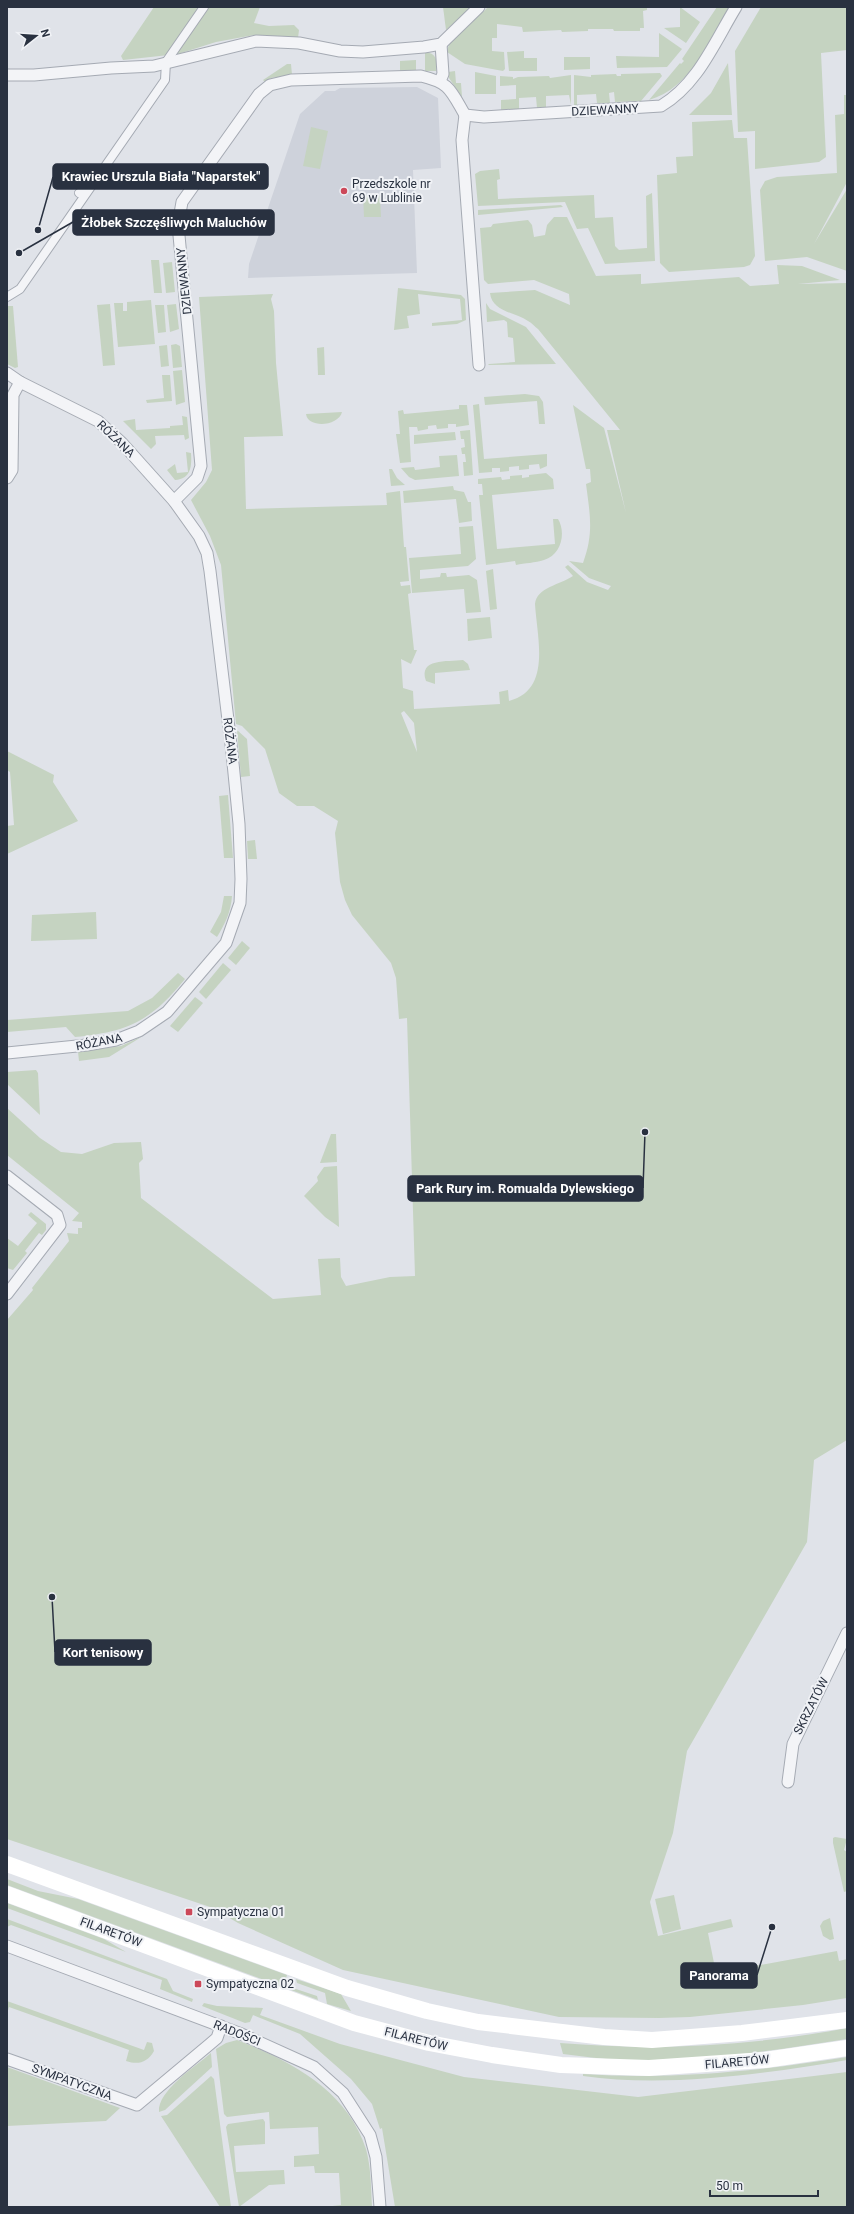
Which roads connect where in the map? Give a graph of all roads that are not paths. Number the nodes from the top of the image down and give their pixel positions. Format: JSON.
{"nodes":[{"id":1,"x":204,"y":7,"type":"edge"},
{"id":2,"x":479,"y":7,"type":"edge"},
{"id":3,"x":736,"y":7,"type":"edge"},
{"id":4,"x":441,"y":44,"type":"junction"},
{"id":5,"x":166,"y":62,"type":"junction"},
{"id":6,"x":7,"y":75,"type":"edge"},
{"id":7,"x":440,"y":81,"type":"junction"},
{"id":8,"x":464,"y":115,"type":"junction"},
{"id":9,"x":96,"y":181,"type":"junction"},
{"id":10,"x":79,"y":193,"type":"dead end"},
{"id":11,"x":7,"y":296,"type":"edge"},
{"id":12,"x":479,"y":365,"type":"dead end"},
{"id":13,"x":7,"y":373,"type":"edge"},
{"id":14,"x":20,"y":382,"type":"junction"},
{"id":15,"x":7,"y":478,"type":"edge"},
{"id":16,"x":174,"y":501,"type":"junction"},
{"id":17,"x":7,"y":1053,"type":"edge"},
{"id":18,"x":7,"y":1176,"type":"edge"},
{"id":19,"x":7,"y":1294,"type":"edge"},
{"id":20,"x":847,"y":1633,"type":"edge"},
{"id":21,"x":788,"y":1782,"type":"dead end"},
{"id":22,"x":7,"y":1864,"type":"edge"},
{"id":23,"x":7,"y":1894,"type":"edge"},
{"id":24,"x":7,"y":1946,"type":"edge"},
{"id":25,"x":847,"y":2020,"type":"edge"},
{"id":26,"x":221,"y":2026,"type":"junction"},
{"id":27,"x":847,"y":2048,"type":"edge"},
{"id":28,"x":7,"y":2059,"type":"edge"},
{"id":29,"x":380,"y":2207,"type":"edge"}],
"edges":[{"from":1,"to":5,"type":"street"},
{"from":2,"to":4,"type":"street"},
{"from":3,"to":8,"type":"street","name":"DZIEWANNY"},
{"from":4,"to":5,"type":"street"},
{"from":4,"to":7,"type":"street"},
{"from":5,"to":6,"type":"street"},
{"from":5,"to":9,"type":"street"},
{"from":7,"to":8,"type":"street"},
{"from":7,"to":16,"type":"street","name":"DZIEWANNY"},
{"from":8,"to":12,"type":"street"},
{"from":9,"to":10,"type":"street"},
{"from":9,"to":11,"type":"street"},
{"from":13,"to":14,"type":"street","name":"RÓŻANA"},
{"from":14,"to":15,"type":"street"},
{"from":14,"to":16,"type":"street","name":"RÓŻANA"},
{"from":16,"to":17,"type":"street","name":"RÓŻANA"},
{"from":18,"to":19,"type":"street"},
{"from":20,"to":21,"type":"street","name":"SKRZATÓW"},
{"from":22,"to":25,"type":"main road"},
{"from":23,"to":27,"type":"main road","name":"FILARETÓW"},
{"from":24,"to":26,"type":"street","name":"RADOŚCI"},
{"from":26,"to":28,"type":"street","name":"SYMPATYCZNA"},
{"from":26,"to":29,"type":"street","name":"RADOŚCI"}]}
